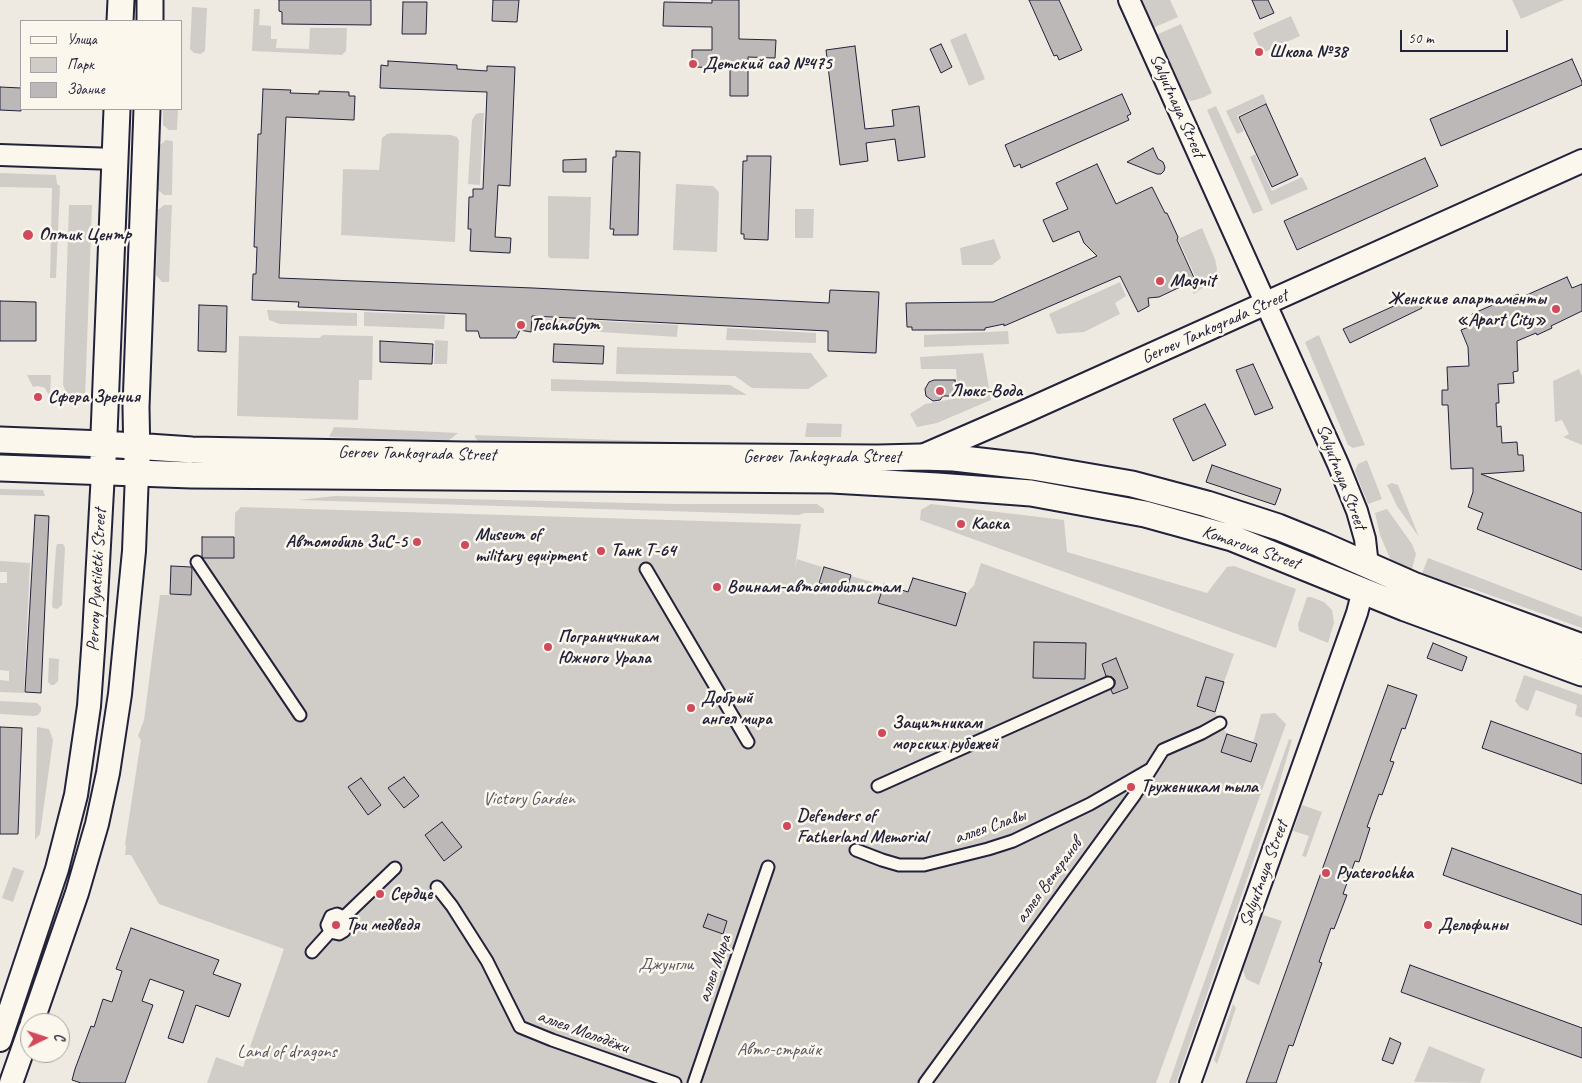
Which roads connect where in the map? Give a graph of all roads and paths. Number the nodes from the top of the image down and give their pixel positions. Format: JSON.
{"nodes":[{"id":1,"x":121,"y":0,"type":"edge"},
{"id":2,"x":150,"y":0,"type":"edge"},
{"id":3,"x":1129,"y":0,"type":"edge"},
{"id":4,"x":120,"y":20,"type":"edge"},
{"id":5,"x":150,"y":20,"type":"edge"},
{"id":6,"x":117,"y":110,"type":"edge"},
{"id":7,"x":147,"y":110,"type":"edge"},
{"id":8,"x":0,"y":155,"type":"edge"},
{"id":9,"x":115,"y":159,"type":"junction"},
{"id":10,"x":145,"y":160,"type":"junction"},
{"id":11,"x":1582,"y":161,"type":"edge"},
{"id":12,"x":1266,"y":304,"type":"junction"},
{"id":13,"x":0,"y":440,"type":"edge"},
{"id":14,"x":104,"y":444,"type":"junction"},
{"id":15,"x":137,"y":446,"type":"junction"},
{"id":16,"x":920,"y":457,"type":"junction"},
{"id":17,"x":0,"y":468,"type":"edge"},
{"id":18,"x":103,"y":472,"type":"junction"},
{"id":19,"x":136,"y":473,"type":"junction"},
{"id":20,"x":905,"y":484,"type":"junction"},
{"id":21,"x":197,"y":562,"type":"dead end"},
{"id":22,"x":1368,"y":566,"type":"junction"},
{"id":23,"x":646,"y":569,"type":"dead end"},
{"id":24,"x":1363,"y":590,"type":"junction"},
{"id":25,"x":1582,"y":647,"type":"edge"},
{"id":26,"x":1582,"y":673,"type":"edge"},
{"id":27,"x":1108,"y":683,"type":"dead end"},
{"id":28,"x":300,"y":715,"type":"dead end"},
{"id":29,"x":1220,"y":723,"type":"dead end"},
{"id":30,"x":748,"y":742,"type":"dead end"},
{"id":31,"x":1152,"y":768,"type":"junction"},
{"id":32,"x":878,"y":786,"type":"dead end"},
{"id":33,"x":856,"y":850,"type":"dead end"},
{"id":34,"x":768,"y":867,"type":"dead end"},
{"id":35,"x":395,"y":868,"type":"dead end"},
{"id":36,"x":437,"y":886,"type":"dead end"},
{"id":37,"x":312,"y":952,"type":"dead end"},
{"id":38,"x":35,"y":1013,"type":"edge"},
{"id":39,"x":0,"y":1040,"type":"edge"},
{"id":40,"x":20,"y":1057,"type":"edge"},
{"id":41,"x":11,"y":1083,"type":"edge"},
{"id":42,"x":675,"y":1083,"type":"edge"},
{"id":43,"x":694,"y":1083,"type":"edge"},
{"id":44,"x":925,"y":1083,"type":"edge"},
{"id":45,"x":1190,"y":1083,"type":"edge"}],
"edges":[{"from":1,"to":4,"type":"main road"},
{"from":2,"to":5,"type":"main road"},
{"from":3,"to":12,"type":"street","name":"Salyutnaya Street"},
{"from":6,"to":9,"type":"main road","name":"Pervoy Pyatiletki Street"},
{"from":7,"to":10,"type":"main road","name":"Pervoy Pyatiletki Street"},
{"from":8,"to":9,"type":"street"},
{"from":9,"to":10,"type":"main road"},
{"from":9,"to":14,"type":"main road","name":"Pervoy Pyatiletki Street"},
{"from":10,"to":15,"type":"main road","name":"Pervoy Pyatiletki Street"},
{"from":11,"to":12,"type":"main road","name":"Geroev Tankograda Street"},
{"from":12,"to":16,"type":"main road","name":"Geroev Tankograda Street"},
{"from":12,"to":22,"type":"street","name":"Salyutnaya Street"},
{"from":13,"to":14,"type":"main road","name":"Geroev Tankograda Street"},
{"from":14,"to":15,"type":"main road","name":"Geroev Tankograda Street"},
{"from":14,"to":18,"type":"main road","name":"Pervoy Pyatiletki Street"},
{"from":15,"to":16,"type":"main road","name":"Geroev Tankograda Street"},
{"from":15,"to":19,"type":"main road","name":"Pervoy Pyatiletki Street"},
{"from":16,"to":20,"type":"main road"},
{"from":16,"to":22,"type":"main road","name":"Komarova Street"},
{"from":17,"to":18,"type":"main road","name":"Geroev Tankograda Street"},
{"from":18,"to":19,"type":"main road","name":"Geroev Tankograda Street"},
{"from":18,"to":39,"type":"main road","name":"Pervoy Pyatiletki Street"},
{"from":19,"to":20,"type":"main road","name":"Geroev Tankograda Street"},
{"from":19,"to":38,"type":"main road","name":"Pervoy Pyatiletki Street"},
{"from":20,"to":24,"type":"main road","name":"Komarova Street"},
{"from":21,"to":28,"type":"street"},
{"from":22,"to":24,"type":"main road","name":"Salyutnaya Street"},
{"from":22,"to":25,"type":"main road","name":"Komarova Street"},
{"from":23,"to":30,"type":"street"},
{"from":24,"to":26,"type":"main road","name":"Komarova Street"},
{"from":24,"to":45,"type":"street","name":"Salyutnaya Street"},
{"from":27,"to":32,"type":"street"},
{"from":29,"to":31,"type":"street","name":"аллея Ветеранов"},
{"from":31,"to":33,"type":"street","name":"аллея Славы"},
{"from":31,"to":44,"type":"street","name":"аллея Ветеранов"},
{"from":34,"to":43,"type":"street","name":"аллея Мира"},
{"from":35,"to":37,"type":"street"},
{"from":36,"to":42,"type":"street","name":"аллея Молодёжи"},
{"from":40,"to":41,"type":"main road"}]}
